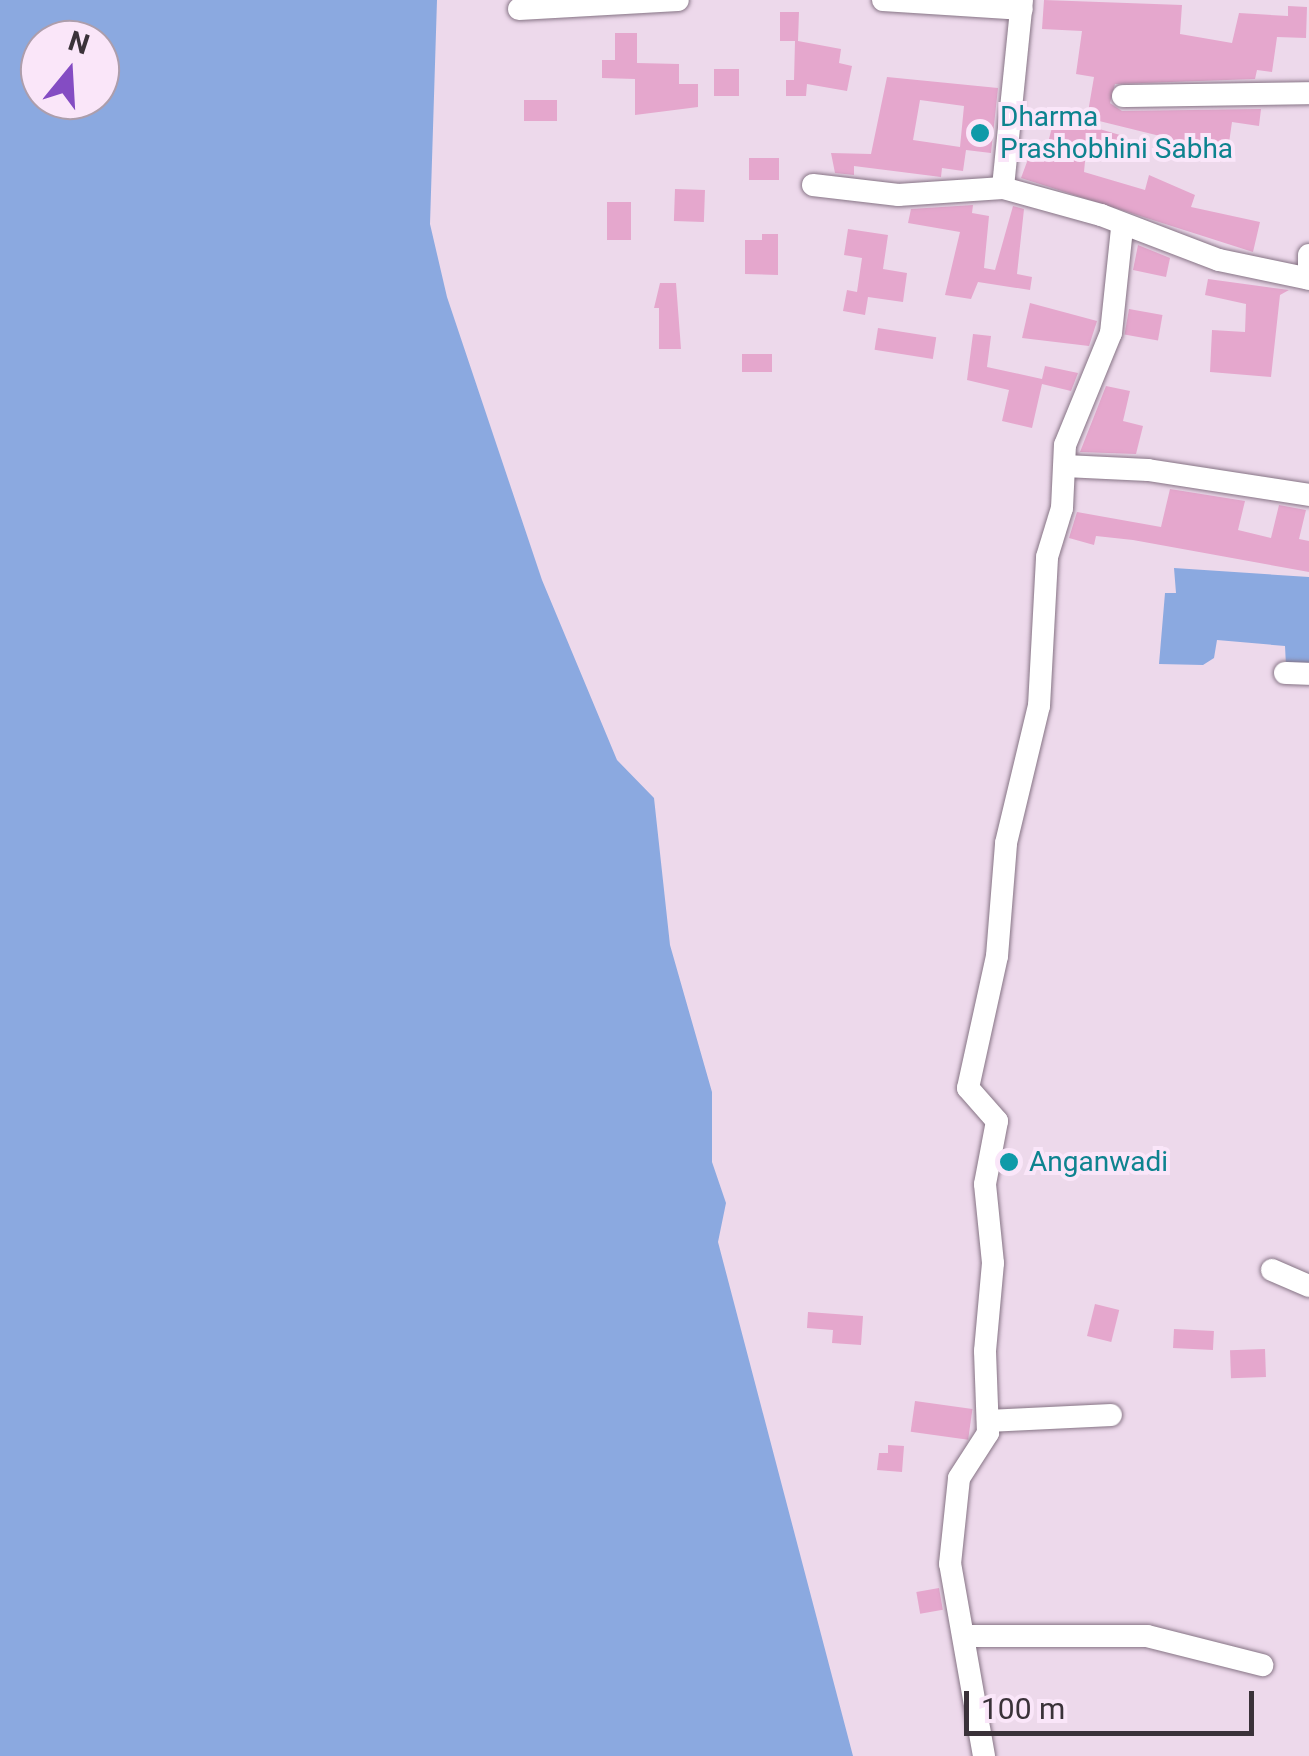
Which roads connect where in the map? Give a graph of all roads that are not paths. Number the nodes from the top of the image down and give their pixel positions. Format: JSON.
{"nodes":[{"id":1,"x":678,"y":0,"type":"edge"},
{"id":2,"x":883,"y":0,"type":"edge"},
{"id":3,"x":1022,"y":5,"type":"edge"},
{"id":4,"x":519,"y":9,"type":"dead end"},
{"id":5,"x":1309,"y":93,"type":"edge"},
{"id":6,"x":1123,"y":96,"type":"dead end"},
{"id":7,"x":813,"y":185,"type":"dead end"},
{"id":8,"x":1003,"y":188,"type":"junction"},
{"id":9,"x":1122,"y":228,"type":"junction"},
{"id":10,"x":1309,"y":255,"type":"edge"},
{"id":11,"x":1307,"y":279,"type":"edge"},
{"id":12,"x":1066,"y":466,"type":"junction"},
{"id":13,"x":1309,"y":495,"type":"edge"},
{"id":14,"x":1285,"y":673,"type":"dead end"},
{"id":15,"x":1309,"y":674,"type":"edge"},
{"id":16,"x":1272,"y":1270,"type":"dead end"},
{"id":17,"x":1309,"y":1286,"type":"edge"},
{"id":18,"x":1112,"y":1415,"type":"dead end"},
{"id":19,"x":988,"y":1420,"type":"junction"},
{"id":20,"x":967,"y":1636,"type":"junction"},
{"id":21,"x":1262,"y":1665,"type":"dead end"},
{"id":22,"x":984,"y":1756,"type":"edge"}],
"edges":[{"from":1,"to":4,"type":"street"},
{"from":2,"to":3,"type":"street"},
{"from":3,"to":8,"type":"street"},
{"from":5,"to":6,"type":"street"},
{"from":7,"to":8,"type":"street"},
{"from":8,"to":9,"type":"street"},
{"from":9,"to":11,"type":"street"},
{"from":9,"to":12,"type":"street"},
{"from":10,"to":11,"type":"street"},
{"from":12,"to":13,"type":"street"},
{"from":12,"to":19,"type":"street"},
{"from":14,"to":15,"type":"street"},
{"from":16,"to":17,"type":"street"},
{"from":18,"to":19,"type":"street"},
{"from":19,"to":20,"type":"street"},
{"from":20,"to":21,"type":"street"},
{"from":20,"to":22,"type":"street"}]}
